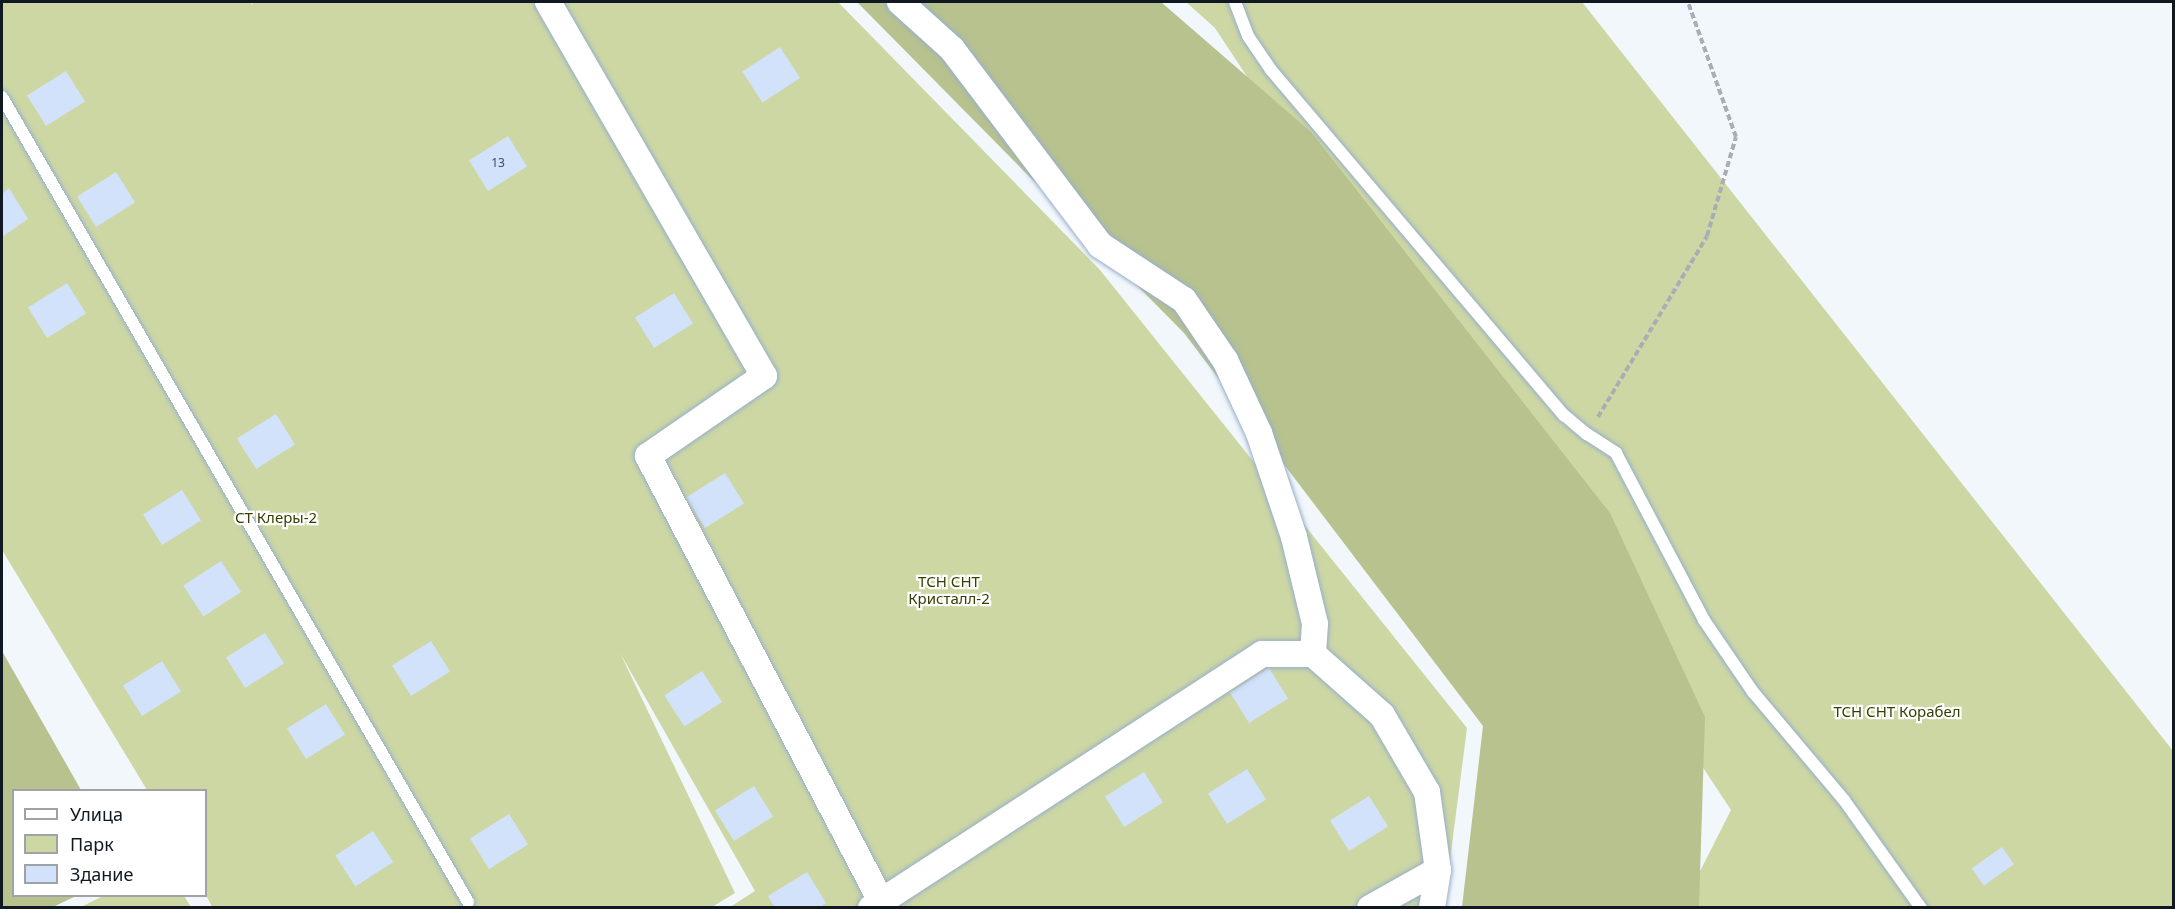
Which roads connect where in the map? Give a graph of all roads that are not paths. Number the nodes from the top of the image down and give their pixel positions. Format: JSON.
{"nodes":[{"id":1,"x":548,"y":2,"type":"edge"},
{"id":2,"x":900,"y":2,"type":"edge"},
{"id":3,"x":1235,"y":2,"type":"edge"},
{"id":4,"x":2,"y":97,"type":"edge"},
{"id":5,"x":1312,"y":654,"type":"junction"},
{"id":6,"x":1438,"y":870,"type":"junction"},
{"id":7,"x":468,"y":902,"type":"dead end"},
{"id":8,"x":876,"y":904,"type":"edge"},
{"id":9,"x":1371,"y":908,"type":"edge"},
{"id":10,"x":1432,"y":908,"type":"edge"},
{"id":11,"x":1921,"y":908,"type":"edge"}],
"edges":[{"from":1,"to":8,"type":"street"},
{"from":2,"to":5,"type":"street"},
{"from":3,"to":11,"type":"lane"},
{"from":4,"to":7,"type":"lane"},
{"from":5,"to":6,"type":"street"},
{"from":5,"to":8,"type":"street"},
{"from":6,"to":9,"type":"street"},
{"from":6,"to":10,"type":"street"}]}
